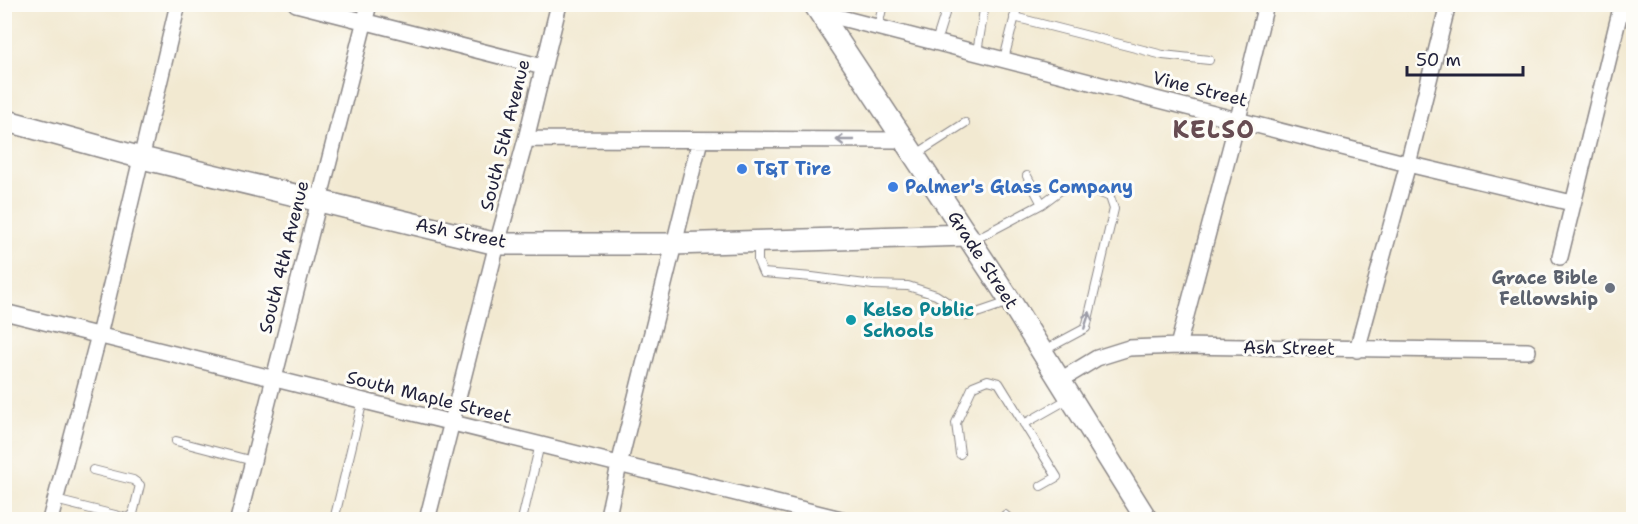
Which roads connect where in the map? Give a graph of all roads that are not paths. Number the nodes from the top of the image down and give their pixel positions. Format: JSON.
{"nodes":[{"id":1,"x":178,"y":4,"type":"edge"},
{"id":2,"x":296,"y":4,"type":"edge"},
{"id":3,"x":369,"y":4,"type":"edge"},
{"id":4,"x":559,"y":4,"type":"edge"},
{"id":5,"x":883,"y":4,"type":"edge"},
{"id":6,"x":948,"y":4,"type":"edge"},
{"id":7,"x":985,"y":4,"type":"edge"},
{"id":8,"x":1018,"y":4,"type":"edge"},
{"id":9,"x":1266,"y":4,"type":"edge"},
{"id":10,"x":1448,"y":4,"type":"edge"},
{"id":11,"x":1622,"y":4,"type":"edge"},
{"id":12,"x":816,"y":8,"type":"edge"},
{"id":13,"x":1014,"y":17,"type":"junction"},
{"id":14,"x":365,"y":21,"type":"junction"},
{"id":15,"x":878,"y":27,"type":"junction"},
{"id":16,"x":936,"y":42,"type":"junction"},
{"id":17,"x":977,"y":52,"type":"junction"},
{"id":18,"x":1004,"y":59,"type":"junction"},
{"id":19,"x":1209,"y":60,"type":"dead end"},
{"id":20,"x":543,"y":67,"type":"junction"},
{"id":21,"x":1238,"y":119,"type":"junction"},
{"id":22,"x":4,"y":120,"type":"edge"},
{"id":23,"x":965,"y":123,"type":"dead end"},
{"id":24,"x":526,"y":139,"type":"junction"},
{"id":25,"x":700,"y":140,"type":"junction"},
{"id":26,"x":909,"y":148,"type":"junction"},
{"id":27,"x":142,"y":158,"type":"junction"},
{"id":28,"x":1408,"y":164,"type":"junction"},
{"id":29,"x":1027,"y":176,"type":"dead end"},
{"id":30,"x":318,"y":201,"type":"junction"},
{"id":31,"x":1572,"y":203,"type":"junction"},
{"id":32,"x":1042,"y":204,"type":"junction"},
{"id":33,"x":969,"y":239,"type":"junction"},
{"id":34,"x":758,"y":242,"type":"junction"},
{"id":35,"x":497,"y":244,"type":"junction"},
{"id":36,"x":673,"y":244,"type":"junction"},
{"id":37,"x":1560,"y":256,"type":"dead end"},
{"id":38,"x":1011,"y":302,"type":"junction"},
{"id":39,"x":5,"y":313,"type":"edge"},
{"id":40,"x":99,"y":335,"type":"junction"},
{"id":41,"x":1178,"y":346,"type":"junction"},
{"id":42,"x":1357,"y":350,"type":"junction"},
{"id":43,"x":1527,"y":351,"type":"dead end"},
{"id":44,"x":1041,"y":352,"type":"junction"},
{"id":45,"x":274,"y":379,"type":"junction"},
{"id":46,"x":1065,"y":390,"type":"junction"},
{"id":47,"x":363,"y":400,"type":"junction"},
{"id":48,"x":451,"y":422,"type":"junction"},
{"id":49,"x":1024,"y":424,"type":"junction"},
{"id":50,"x":176,"y":441,"type":"dead end"},
{"id":51,"x":540,"y":444,"type":"junction"},
{"id":52,"x":960,"y":454,"type":"dead end"},
{"id":53,"x":253,"y":461,"type":"junction"},
{"id":54,"x":619,"y":465,"type":"junction"},
{"id":55,"x":93,"y":470,"type":"dead end"},
{"id":56,"x":1041,"y":486,"type":"dead end"},
{"id":57,"x":55,"y":500,"type":"junction"},
{"id":58,"x":50,"y":519,"type":"edge"},
{"id":59,"x":238,"y":519,"type":"edge"},
{"id":60,"x":334,"y":519,"type":"edge"},
{"id":61,"x":427,"y":519,"type":"edge"},
{"id":62,"x":522,"y":519,"type":"edge"},
{"id":63,"x":608,"y":519,"type":"edge"},
{"id":64,"x":845,"y":519,"type":"edge"},
{"id":65,"x":1147,"y":519,"type":"edge"}],
"edges":[{"from":1,"to":27,"type":"street"},
{"from":2,"to":14,"type":"street"},
{"from":3,"to":14,"type":"street","name":"South 4th Avenue"},
{"from":4,"to":20,"type":"street","name":"South 5th Avenue"},
{"from":5,"to":15,"type":"lane"},
{"from":6,"to":16,"type":"lane"},
{"from":7,"to":17,"type":"lane"},
{"from":8,"to":13,"type":"lane"},
{"from":9,"to":21,"type":"street"},
{"from":10,"to":28,"type":"street"},
{"from":11,"to":31,"type":"street"},
{"from":12,"to":15,"type":"street","name":"Vine Street"},
{"from":12,"to":26,"type":"street","name":"Grade Street"},
{"from":13,"to":18,"type":"lane"},
{"from":13,"to":19,"type":"lane"},
{"from":14,"to":20,"type":"street"},
{"from":14,"to":30,"type":"street","name":"South 4th Avenue"},
{"from":15,"to":16,"type":"street","name":"Vine Street"},
{"from":16,"to":17,"type":"street","name":"Vine Street"},
{"from":17,"to":18,"type":"street","name":"Vine Street"},
{"from":18,"to":21,"type":"street","name":"Vine Street"},
{"from":20,"to":24,"type":"street","name":"South 5th Avenue"},
{"from":21,"to":28,"type":"street","name":"Vine Street"},
{"from":21,"to":41,"type":"street"},
{"from":22,"to":27,"type":"street","name":"Ash Street"},
{"from":23,"to":26,"type":"lane"},
{"from":24,"to":25,"type":"street"},
{"from":24,"to":35,"type":"street","name":"South 5th Avenue"},
{"from":26,"to":25,"type":"street","one_way":true},
{"from":25,"to":36,"type":"street"},
{"from":26,"to":33,"type":"street","name":"Grade Street"},
{"from":27,"to":30,"type":"street","name":"Ash Street"},
{"from":27,"to":40,"type":"street"},
{"from":28,"to":31,"type":"street","name":"Vine Street"},
{"from":28,"to":42,"type":"street"},
{"from":29,"to":32,"type":"lane"},
{"from":30,"to":35,"type":"street","name":"Ash Street"},
{"from":30,"to":45,"type":"street","name":"South 4th Avenue"},
{"from":31,"to":37,"type":"street"},
{"from":32,"to":33,"type":"lane"},
{"from":44,"to":32,"type":"lane","one_way":true},
{"from":33,"to":34,"type":"street","name":"Ash Street"},
{"from":33,"to":38,"type":"street","name":"Grade Street"},
{"from":34,"to":36,"type":"street","name":"Ash Street"},
{"from":34,"to":38,"type":"lane"},
{"from":35,"to":36,"type":"street","name":"Ash Street"},
{"from":35,"to":48,"type":"street","name":"South 5th Avenue"},
{"from":36,"to":54,"type":"street"},
{"from":38,"to":44,"type":"street","name":"Grade Street"},
{"from":39,"to":40,"type":"street","name":"South Maple Street"},
{"from":40,"to":45,"type":"street","name":"South Maple Street"},
{"from":40,"to":57,"type":"street"},
{"from":41,"to":42,"type":"street","name":"Ash Street"},
{"from":41,"to":46,"type":"street","name":"Ash Street"},
{"from":42,"to":43,"type":"street","name":"Ash Street"},
{"from":44,"to":46,"type":"street","name":"Grade Street"},
{"from":45,"to":47,"type":"street","name":"South Maple Street"},
{"from":45,"to":53,"type":"street","name":"South 4th Avenue"},
{"from":46,"to":49,"type":"lane"},
{"from":46,"to":65,"type":"street","name":"Grade Street"},
{"from":47,"to":48,"type":"street","name":"South Maple Street"},
{"from":47,"to":60,"type":"lane"},
{"from":48,"to":51,"type":"street","name":"South Maple Street"},
{"from":48,"to":61,"type":"street","name":"South 5th Avenue"},
{"from":49,"to":52,"type":"lane"},
{"from":49,"to":56,"type":"lane"},
{"from":50,"to":53,"type":"lane"},
{"from":51,"to":54,"type":"street","name":"South Maple Street"},
{"from":51,"to":62,"type":"lane"},
{"from":53,"to":59,"type":"street","name":"South 4th Avenue"},
{"from":54,"to":63,"type":"street"},
{"from":54,"to":64,"type":"street","name":"South Maple Street"},
{"from":55,"to":57,"type":"lane"},
{"from":57,"to":58,"type":"street"}]}
